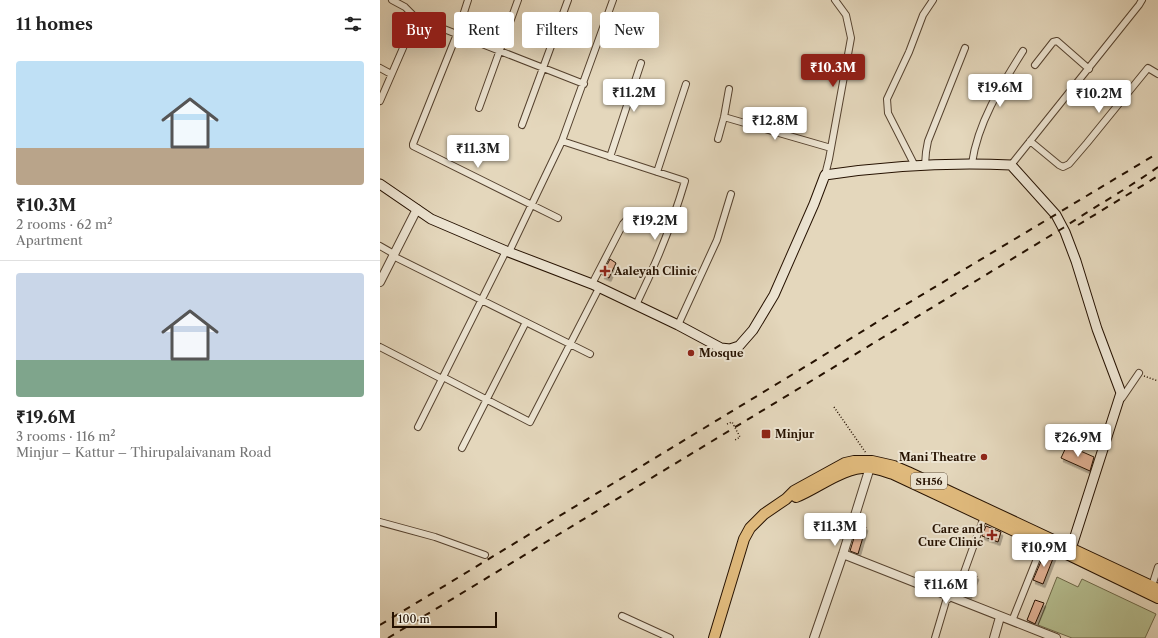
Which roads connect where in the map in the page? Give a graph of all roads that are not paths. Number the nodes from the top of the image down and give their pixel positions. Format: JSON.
{"nodes":[{"id":1,"x":392,"y":0,"type":"edge"},
{"id":2,"x":468,"y":0,"type":"edge"},
{"id":3,"x":518,"y":0,"type":"edge"},
{"id":4,"x":568,"y":0,"type":"edge"},
{"id":5,"x":613,"y":0,"type":"edge"},
{"id":6,"x":835,"y":0,"type":"edge"},
{"id":7,"x":933,"y":0,"type":"edge"},
{"id":8,"x":1142,"y":0,"type":"edge"},
{"id":9,"x":409,"y":12,"type":"edge"},
{"id":10,"x":464,"y":12,"type":"edge"},
{"id":11,"x":454,"y":42,"type":"edge"},
{"id":12,"x":403,"y":48,"type":"edge"},
{"id":13,"x":496,"y":48,"type":"edge"},
{"id":14,"x":965,"y":48,"type":"dead end"},
{"id":15,"x":501,"y":50,"type":"junction"},
{"id":16,"x":1023,"y":51,"type":"dead end"},
{"id":17,"x":641,"y":63,"type":"dead end"},
{"id":18,"x":1035,"y":65,"type":"dead end"},
{"id":19,"x":543,"y":67,"type":"junction"},
{"id":20,"x":380,"y":68,"type":"edge"},
{"id":21,"x":1089,"y":69,"type":"junction"},
{"id":22,"x":391,"y":74,"type":"junction"},
{"id":23,"x":1158,"y":74,"type":"edge"},
{"id":24,"x":584,"y":84,"type":"junction"},
{"id":25,"x":686,"y":84,"type":"dead end"},
{"id":26,"x":729,"y":89,"type":"dead end"},
{"id":27,"x":380,"y":101,"type":"edge"},
{"id":28,"x":479,"y":108,"type":"dead end"},
{"id":29,"x":724,"y":117,"type":"junction"},
{"id":30,"x":522,"y":125,"type":"dead end"},
{"id":31,"x":718,"y":139,"type":"dead end"},
{"id":32,"x":562,"y":141,"type":"junction"},
{"id":33,"x":1030,"y":141,"type":"junction"},
{"id":34,"x":831,"y":148,"type":"junction"},
{"id":35,"x":610,"y":157,"type":"junction"},
{"id":36,"x":972,"y":163,"type":"junction"},
{"id":37,"x":925,"y":165,"type":"junction"},
{"id":38,"x":1011,"y":165,"type":"junction"},
{"id":39,"x":916,"y":166,"type":"junction"},
{"id":40,"x":657,"y":172,"type":"junction"},
{"id":41,"x":825,"y":175,"type":"junction"},
{"id":42,"x":380,"y":184,"type":"edge"},
{"id":43,"x":732,"y":194,"type":"dead end"},
{"id":44,"x":531,"y":205,"type":"junction"},
{"id":45,"x":417,"y":209,"type":"junction"},
{"id":46,"x":631,"y":215,"type":"dead end"},
{"id":47,"x":558,"y":218,"type":"dead end"},
{"id":48,"x":380,"y":246,"type":"edge"},
{"id":49,"x":507,"y":251,"type":"junction"},
{"id":50,"x":394,"y":255,"type":"junction"},
{"id":51,"x":380,"y":282,"type":"edge"},
{"id":52,"x":595,"y":286,"type":"junction"},
{"id":53,"x":482,"y":300,"type":"junction"},
{"id":54,"x":636,"y":305,"type":"junction"},
{"id":55,"x":526,"y":322,"type":"junction"},
{"id":56,"x":678,"y":325,"type":"junction"},
{"id":57,"x":570,"y":344,"type":"junction"},
{"id":58,"x":380,"y":346,"type":"edge"},
{"id":59,"x":590,"y":354,"type":"dead end"},
{"id":60,"x":1139,"y":373,"type":"road end"},
{"id":61,"x":443,"y":378,"type":"junction"},
{"id":62,"x":487,"y":400,"type":"junction"},
{"id":63,"x":1118,"y":402,"type":"junction"},
{"id":64,"x":418,"y":427,"type":"dead end"},
{"id":65,"x":462,"y":448,"type":"dead end"},
{"id":66,"x":871,"y":465,"type":"junction"},
{"id":67,"x":985,"y":513,"type":"junction"},
{"id":68,"x":380,"y":522,"type":"edge"},
{"id":69,"x":1044,"y":540,"type":"junction"},
{"id":70,"x":1070,"y":552,"type":"junction"},
{"id":71,"x":843,"y":554,"type":"junction"},
{"id":72,"x":485,"y":555,"type":"dead end"},
{"id":73,"x":1158,"y":567,"type":"edge"},
{"id":74,"x":1155,"y":588,"type":"edge"},
{"id":75,"x":951,"y":596,"type":"junction"},
{"id":76,"x":1158,"y":598,"type":"edge"},
{"id":77,"x":622,"y":616,"type":"dead end"},
{"id":78,"x":1000,"y":617,"type":"junction"},
{"id":79,"x":1012,"y":621,"type":"junction"},
{"id":80,"x":670,"y":638,"type":"edge"},
{"id":81,"x":714,"y":638,"type":"edge"},
{"id":82,"x":814,"y":638,"type":"edge"},
{"id":83,"x":935,"y":638,"type":"edge"},
{"id":84,"x":994,"y":638,"type":"edge"},
{"id":85,"x":1056,"y":638,"type":"edge"}],
"edges":[{"from":1,"to":9,"type":"street"},
{"from":2,"to":10,"type":"street"},
{"from":3,"to":15,"type":"street"},
{"from":4,"to":19,"type":"street"},
{"from":5,"to":24,"type":"street"},
{"from":6,"to":34,"type":"street"},
{"from":7,"to":39,"type":"street"},
{"from":8,"to":21,"type":"street"},
{"from":11,"to":44,"type":"street"},
{"from":12,"to":22,"type":"street"},
{"from":13,"to":15,"type":"street"},
{"from":14,"to":37,"type":"street"},
{"from":15,"to":19,"type":"street"},
{"from":15,"to":28,"type":"street"},
{"from":16,"to":36,"type":"street"},
{"from":17,"to":35,"type":"street"},
{"from":18,"to":21,"type":"street"},
{"from":19,"to":24,"type":"street"},
{"from":19,"to":30,"type":"street"},
{"from":20,"to":22,"type":"street"},
{"from":21,"to":33,"type":"street"},
{"from":22,"to":27,"type":"street"},
{"from":23,"to":33,"type":"street"},
{"from":24,"to":32,"type":"street"},
{"from":25,"to":40,"type":"street"},
{"from":26,"to":29,"type":"street"},
{"from":29,"to":31,"type":"street"},
{"from":29,"to":34,"type":"street"},
{"from":32,"to":35,"type":"street"},
{"from":32,"to":44,"type":"street"},
{"from":33,"to":38,"type":"street"},
{"from":34,"to":41,"type":"street"},
{"from":35,"to":40,"type":"street"},
{"from":36,"to":37,"type":"main road"},
{"from":36,"to":38,"type":"main road"},
{"from":37,"to":39,"type":"main road"},
{"from":38,"to":63,"type":"main road"},
{"from":39,"to":41,"type":"main road"},
{"from":40,"to":54,"type":"street"},
{"from":41,"to":56,"type":"main road"},
{"from":42,"to":45,"type":"main road"},
{"from":43,"to":56,"type":"street"},
{"from":44,"to":47,"type":"street"},
{"from":44,"to":49,"type":"street"},
{"from":45,"to":49,"type":"main road"},
{"from":45,"to":50,"type":"street"},
{"from":46,"to":52,"type":"street"},
{"from":48,"to":50,"type":"street"},
{"from":49,"to":52,"type":"main road"},
{"from":49,"to":53,"type":"street"},
{"from":50,"to":51,"type":"street"},
{"from":50,"to":53,"type":"street"},
{"from":52,"to":54,"type":"main road"},
{"from":52,"to":57,"type":"street"},
{"from":53,"to":55,"type":"street"},
{"from":53,"to":61,"type":"street"},
{"from":54,"to":56,"type":"main road"},
{"from":55,"to":57,"type":"street"},
{"from":55,"to":62,"type":"street"},
{"from":57,"to":59,"type":"street"},
{"from":57,"to":62,"type":"street"},
{"from":58,"to":61,"type":"street"},
{"from":60,"to":63,"type":"street"},
{"from":61,"to":62,"type":"street"},
{"from":61,"to":64,"type":"street"},
{"from":62,"to":65,"type":"street"},
{"from":63,"to":70,"type":"main road"},
{"from":66,"to":67,"type":"main road","number":"SH56"},
{"from":66,"to":71,"type":"street"},
{"from":66,"to":81,"type":"main road","number":"SH56"},
{"from":67,"to":69,"type":"main road","number":"SH56"},
{"from":67,"to":75,"type":"street"},
{"from":68,"to":72,"type":"street"},
{"from":69,"to":70,"type":"main road","number":"SH56"},
{"from":69,"to":79,"type":"street"},
{"from":70,"to":74,"type":"main road","number":"SH56"},
{"from":70,"to":76,"type":"main road","number":"SH56"},
{"from":71,"to":75,"type":"street"},
{"from":71,"to":82,"type":"street"},
{"from":73,"to":74,"type":"street"},
{"from":75,"to":78,"type":"street"},
{"from":75,"to":83,"type":"street"},
{"from":77,"to":80,"type":"street"},
{"from":78,"to":79,"type":"street"},
{"from":78,"to":84,"type":"street"},
{"from":79,"to":85,"type":"street"}]}
